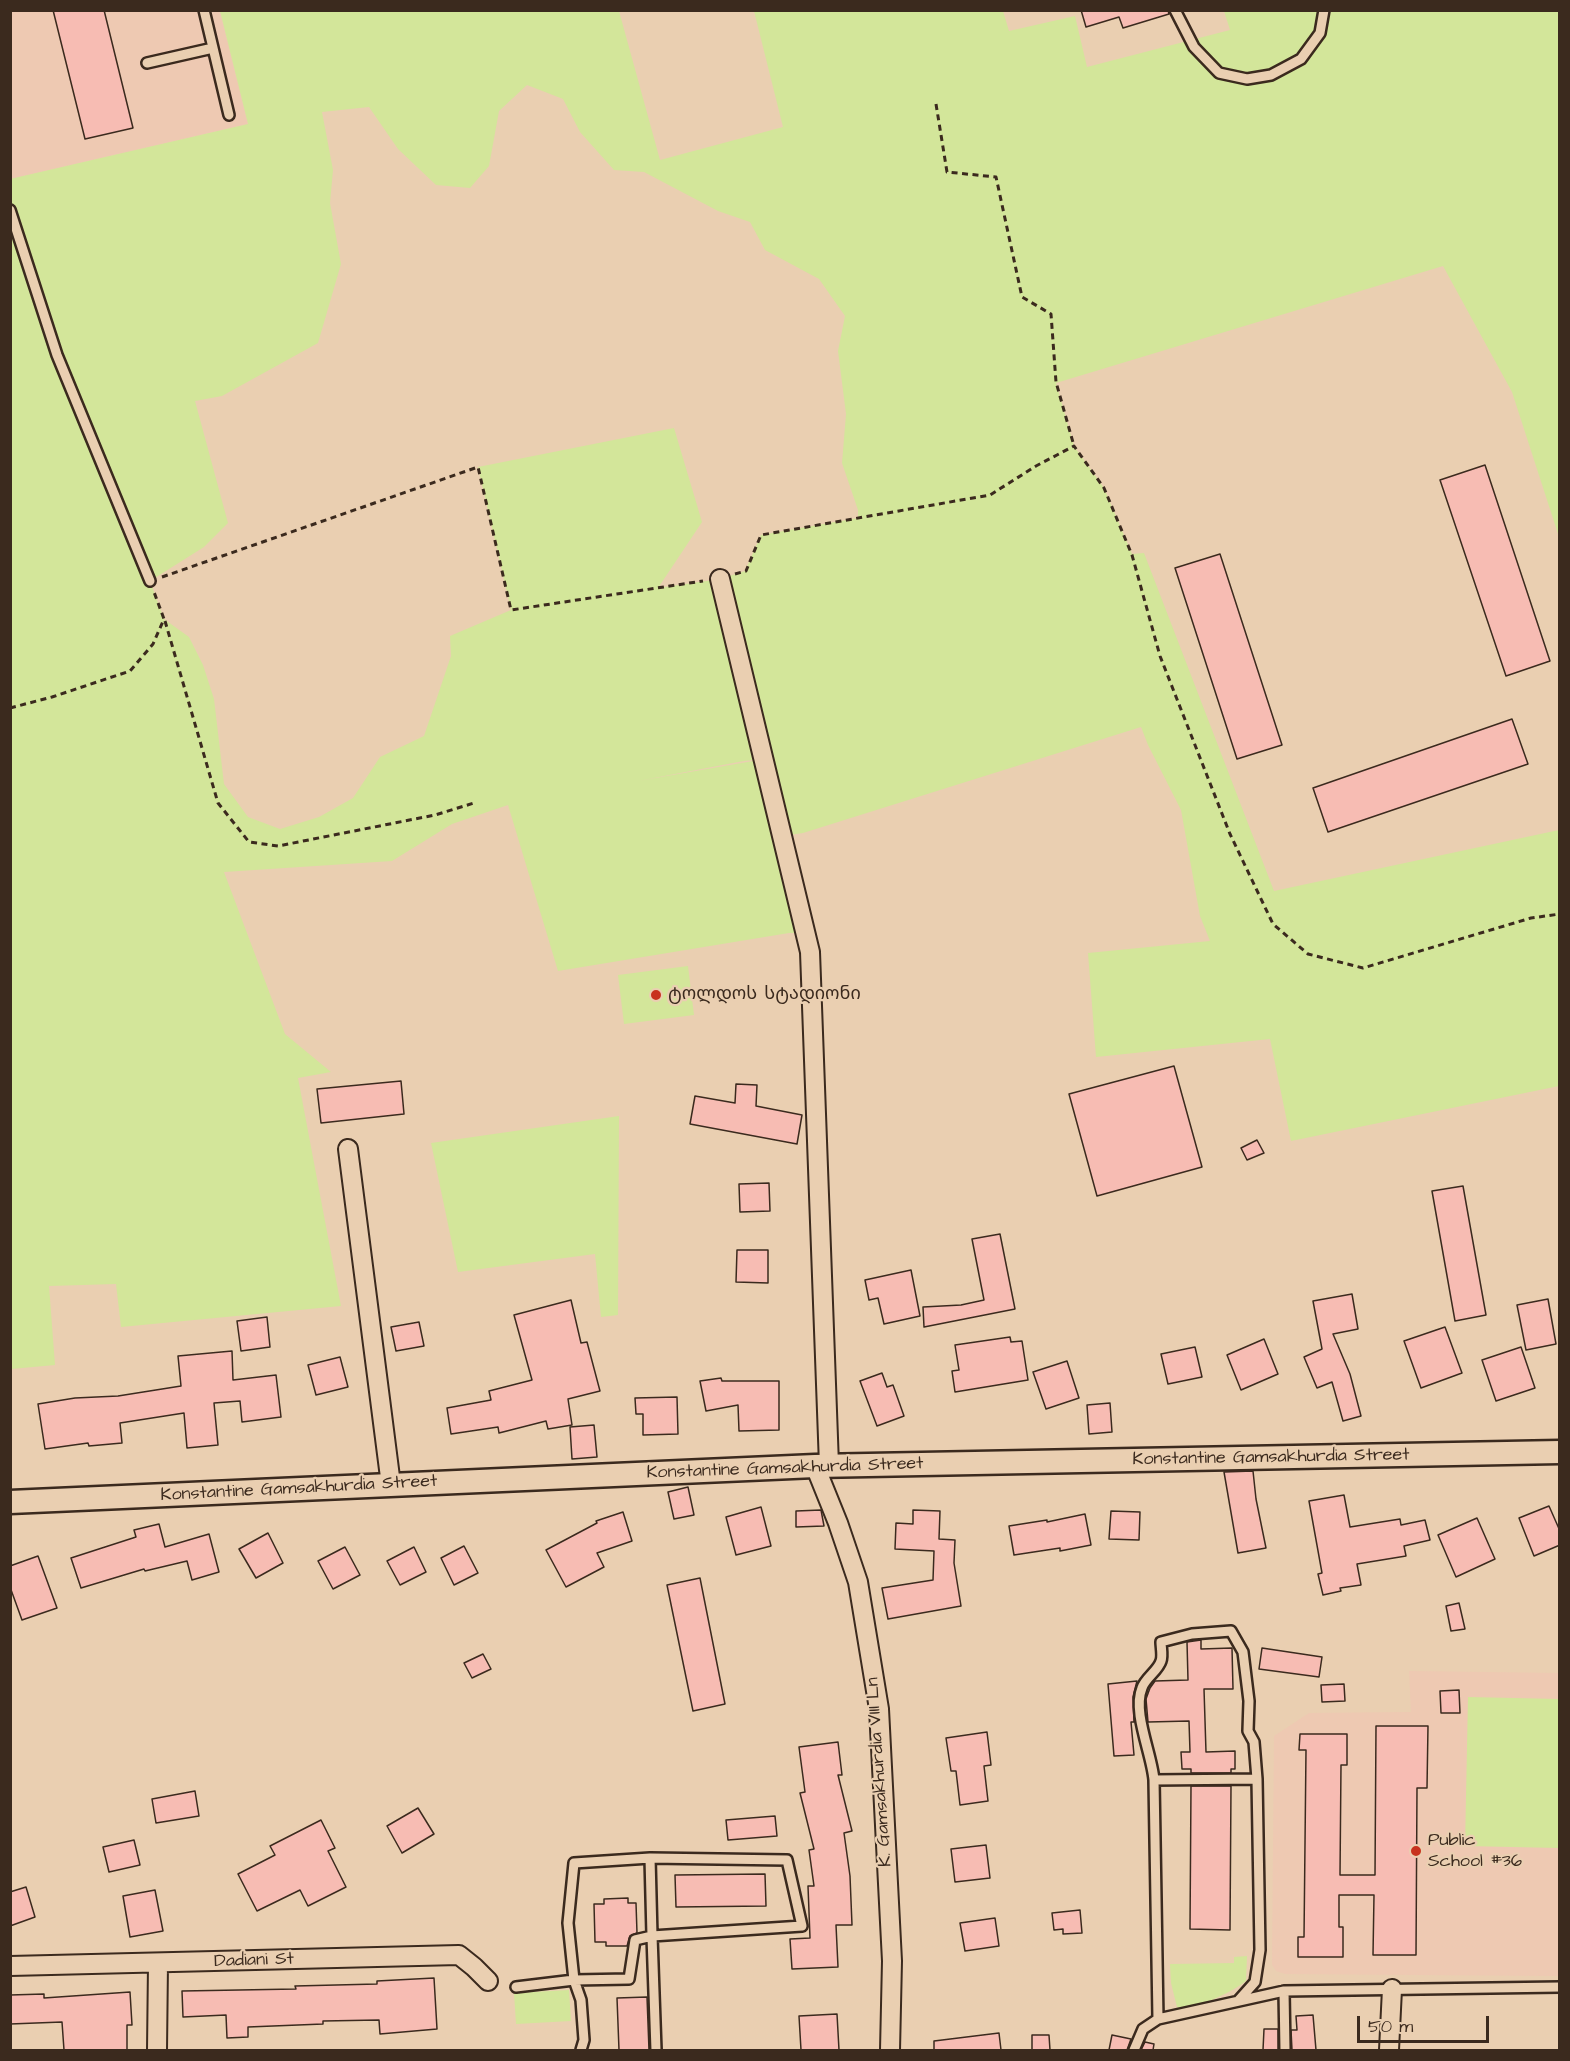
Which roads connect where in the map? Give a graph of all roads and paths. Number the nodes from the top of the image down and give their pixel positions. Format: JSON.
{"nodes":[{"id":1,"x":204,"y":10,"type":"edge"},
{"id":2,"x":1175,"y":10,"type":"edge"},
{"id":3,"x":1324,"y":10,"type":"edge"},
{"id":4,"x":213,"y":48,"type":"junction"},
{"id":5,"x":147,"y":63,"type":"dead end"},
{"id":6,"x":936,"y":104,"type":"dead end"},
{"id":7,"x":229,"y":115,"type":"dead end"},
{"id":8,"x":10,"y":210,"type":"edge"},
{"id":9,"x":1074,"y":446,"type":"junction"},
{"id":10,"x":720,"y":579,"type":"junction"},
{"id":11,"x":150,"y":581,"type":"junction"},
{"id":12,"x":164,"y":619,"type":"junction"},
{"id":13,"x":10,"y":708,"type":"edge"},
{"id":14,"x":474,"y":803,"type":"dead end"},
{"id":15,"x":1560,"y":915,"type":"edge"},
{"id":16,"x":348,"y":1149,"type":"dead end"},
{"id":17,"x":1560,"y":1452,"type":"edge"},
{"id":18,"x":822,"y":1465,"type":"junction"},
{"id":19,"x":391,"y":1485,"type":"junction"},
{"id":20,"x":10,"y":1502,"type":"edge"},
{"id":21,"x":1257,"y":1779,"type":"junction"},
{"id":22,"x":1154,"y":1780,"type":"junction"},
{"id":23,"x":650,"y":1858,"type":"junction"},
{"id":24,"x":652,"y":1936,"type":"junction"},
{"id":25,"x":158,"y":1964,"type":"junction"},
{"id":26,"x":10,"y":1966,"type":"edge"},
{"id":27,"x":574,"y":1980,"type":"junction"},
{"id":28,"x":488,"y":1981,"type":"dead end"},
{"id":29,"x":516,"y":1987,"type":"dead end"},
{"id":30,"x":1560,"y":1987,"type":"edge"},
{"id":31,"x":1392,"y":1989,"type":"junction"},
{"id":32,"x":1284,"y":1991,"type":"junction"},
{"id":33,"x":1238,"y":2001,"type":"junction"},
{"id":34,"x":1158,"y":2019,"type":"junction"},
{"id":35,"x":157,"y":2050,"type":"edge"},
{"id":36,"x":581,"y":2050,"type":"edge"},
{"id":37,"x":656,"y":2050,"type":"edge"},
{"id":38,"x":890,"y":2050,"type":"edge"},
{"id":39,"x":1134,"y":2050,"type":"edge"},
{"id":40,"x":1285,"y":2050,"type":"edge"},
{"id":41,"x":1389,"y":2050,"type":"edge"}],
"edges":[{"from":1,"to":4,"type":"lane"},
{"from":2,"to":3,"type":"lane"},
{"from":4,"to":5,"type":"lane"},
{"from":4,"to":7,"type":"lane"},
{"from":6,"to":9,"type":"path"},
{"from":8,"to":11,"type":"lane"},
{"from":9,"to":10,"type":"path"},
{"from":9,"to":15,"type":"path"},
{"from":10,"to":11,"type":"path"},
{"from":10,"to":18,"type":"street"},
{"from":11,"to":12,"type":"path"},
{"from":12,"to":13,"type":"path"},
{"from":12,"to":14,"type":"path"},
{"from":16,"to":19,"type":"street"},
{"from":17,"to":18,"type":"street","name":"Konstantine Gamsakhurdia Street"},
{"from":18,"to":19,"type":"street","name":"Konstantine Gamsakhurdia Street"},
{"from":18,"to":38,"type":"street","name":"K. Gamsakhurdia VIII Ln"},
{"from":19,"to":20,"type":"street","name":"Konstantine Gamsakhurdia Street"},
{"from":21,"to":22,"type":"lane"},
{"from":21,"to":22,"type":"lane"},
{"from":21,"to":33,"type":"lane"},
{"from":22,"to":34,"type":"lane"},
{"from":23,"to":24,"type":"lane"},
{"from":23,"to":24,"type":"lane"},
{"from":23,"to":27,"type":"lane"},
{"from":24,"to":27,"type":"lane"},
{"from":24,"to":37,"type":"lane"},
{"from":25,"to":26,"type":"street","name":"Dadiani St"},
{"from":25,"to":28,"type":"street","name":"Dadiani St"},
{"from":25,"to":35,"type":"street"},
{"from":27,"to":29,"type":"lane"},
{"from":27,"to":36,"type":"lane"},
{"from":30,"to":31,"type":"lane"},
{"from":31,"to":32,"type":"lane"},
{"from":31,"to":41,"type":"street"},
{"from":32,"to":33,"type":"lane"},
{"from":32,"to":40,"type":"lane"},
{"from":33,"to":34,"type":"lane"},
{"from":34,"to":39,"type":"lane"}]}
